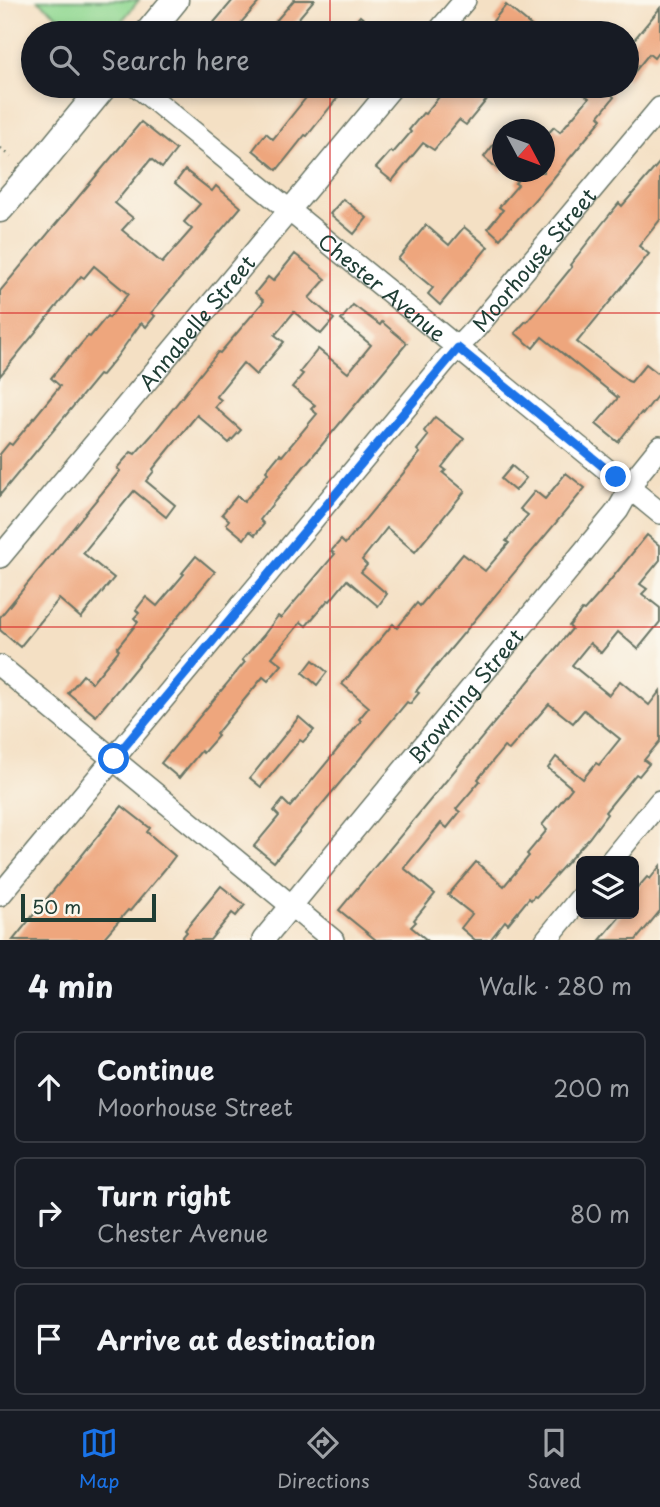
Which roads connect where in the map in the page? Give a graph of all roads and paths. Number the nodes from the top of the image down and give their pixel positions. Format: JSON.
{"nodes":[{"id":1,"x":176,"y":0,"type":"edge"},
{"id":2,"x":465,"y":0,"type":"edge"},
{"id":3,"x":158,"y":21,"type":"edge"},
{"id":4,"x":447,"y":21,"type":"edge"},
{"id":5,"x":94,"y":98,"type":"edge"},
{"id":6,"x":152,"y":98,"type":"edge"},
{"id":7,"x":383,"y":98,"type":"edge"},
{"id":8,"x":660,"y":108,"type":"edge"},
{"id":9,"x":0,"y":148,"type":"edge"},
{"id":10,"x":11,"y":158,"type":"dead end"},
{"id":11,"x":0,"y":209,"type":"edge"},
{"id":12,"x":289,"y":210,"type":"junction"},
{"id":13,"x":458,"y":348,"type":"junction"},
{"id":14,"x":660,"y":447,"type":"edge"},
{"id":15,"x":629,"y":488,"type":"junction"},
{"id":16,"x":660,"y":513,"type":"edge"},
{"id":17,"x":0,"y":557,"type":"edge"},
{"id":18,"x":0,"y":666,"type":"edge"},
{"id":19,"x":114,"y":759,"type":"junction"},
{"id":20,"x":660,"y":802,"type":"edge"},
{"id":21,"x":615,"y":856,"type":"edge"},
{"id":22,"x":0,"y":895,"type":"edge"},
{"id":23,"x":576,"y":903,"type":"edge"},
{"id":24,"x":292,"y":905,"type":"junction"},
{"id":25,"x":263,"y":940,"type":"edge"},
{"id":26,"x":333,"y":940,"type":"edge"},
{"id":27,"x":546,"y":940,"type":"edge"}],
"edges":[{"from":1,"to":3,"type":"street"},
{"from":2,"to":4,"type":"street"},
{"from":5,"to":11,"type":"street"},
{"from":6,"to":12,"type":"street","name":"Chester Avenue"},
{"from":7,"to":12,"type":"street","name":"Annabelle Street"},
{"from":8,"to":13,"type":"street","name":"Moorhouse Street"},
{"from":9,"to":10,"type":"path"},
{"from":12,"to":13,"type":"street","name":"Chester Avenue"},
{"from":12,"to":17,"type":"street","name":"Annabelle Street"},
{"from":13,"to":15,"type":"street","name":"Chester Avenue"},
{"from":13,"to":19,"type":"street","name":"Moorhouse Street"},
{"from":14,"to":15,"type":"street","name":"Browning Street"},
{"from":15,"to":16,"type":"street","name":"Chester Avenue"},
{"from":15,"to":24,"type":"street","name":"Browning Street"},
{"from":18,"to":19,"type":"street"},
{"from":19,"to":22,"type":"street","name":"Moorhouse Street"},
{"from":19,"to":24,"type":"street"},
{"from":20,"to":21,"type":"street"},
{"from":23,"to":27,"type":"street"},
{"from":24,"to":25,"type":"street","name":"Browning Street"},
{"from":24,"to":26,"type":"street"}]}
